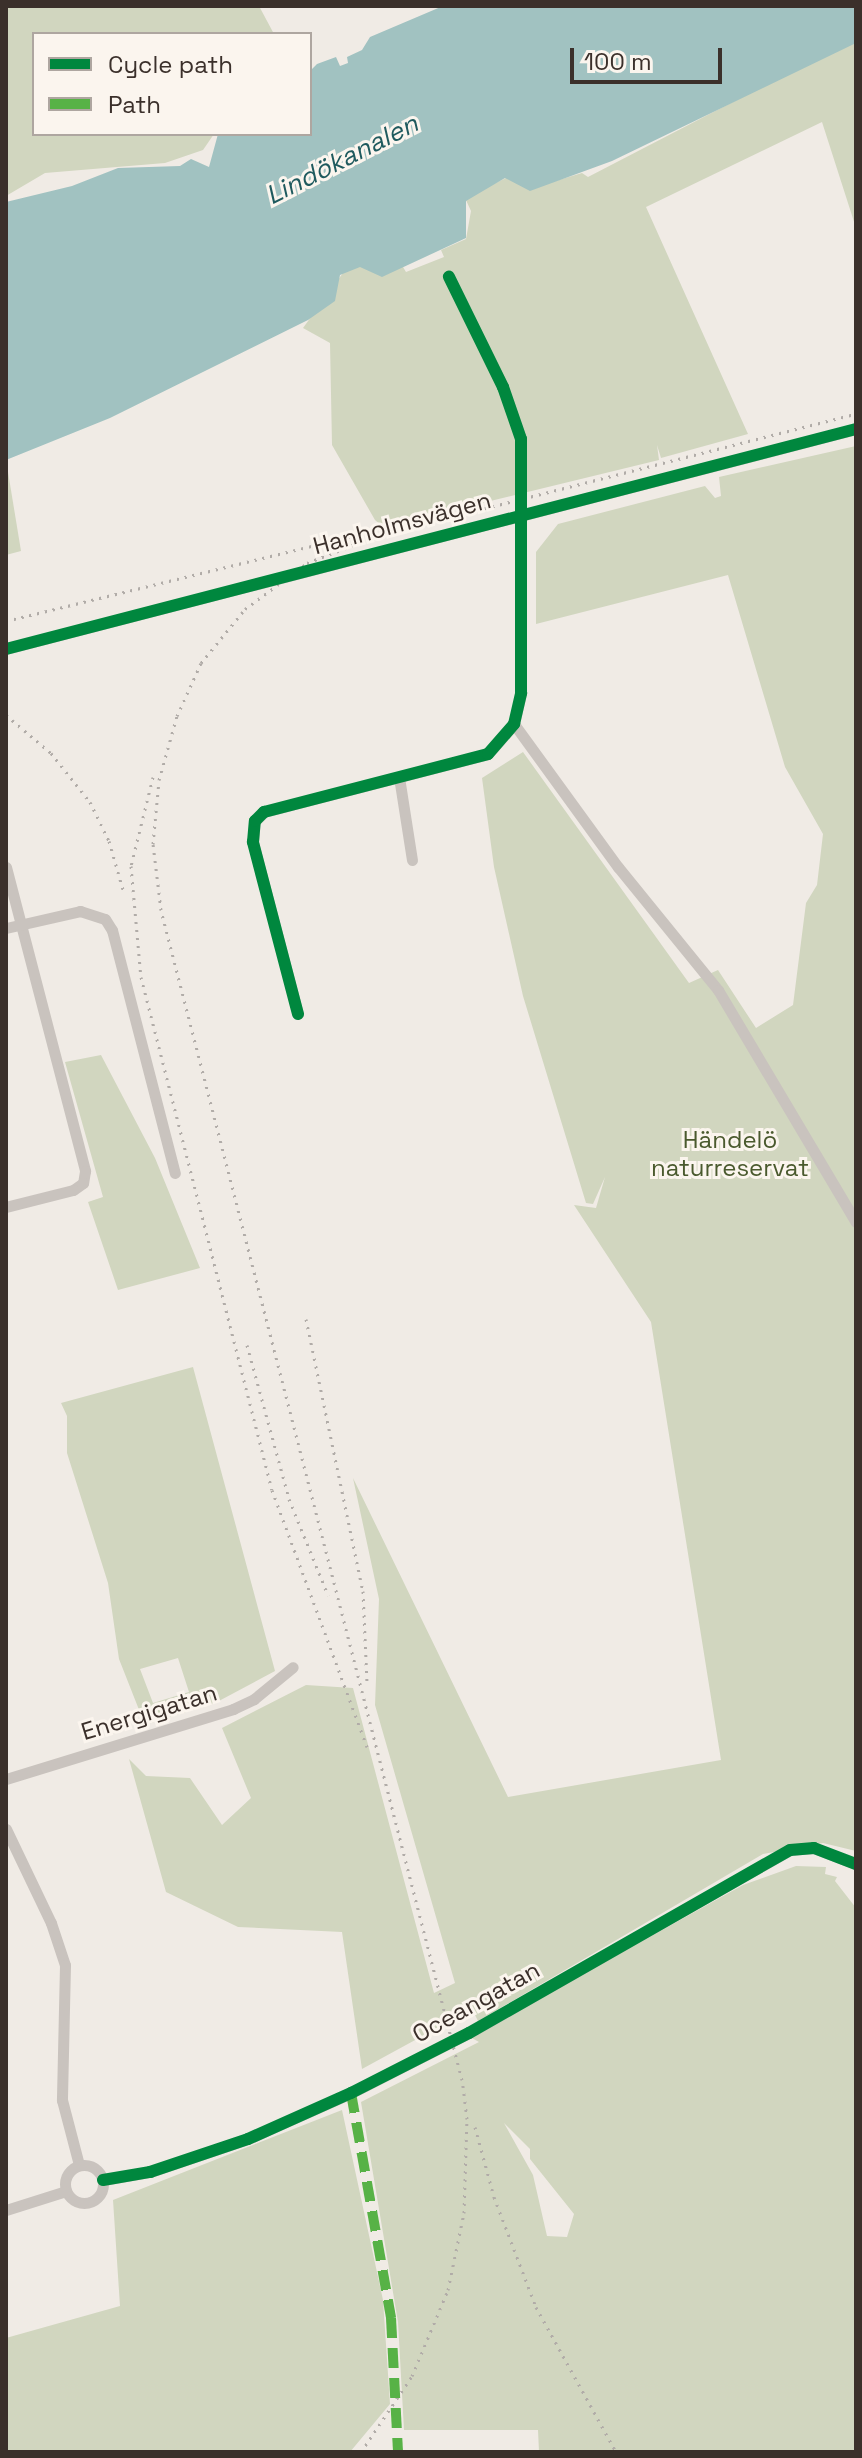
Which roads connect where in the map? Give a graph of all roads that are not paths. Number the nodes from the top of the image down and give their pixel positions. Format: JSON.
{"nodes":[{"id":1,"x":449,"y":277,"type":"dead end"},
{"id":2,"x":856,"y":429,"type":"edge"},
{"id":3,"x":523,"y":514,"type":"junction"},
{"id":4,"x":6,"y":649,"type":"edge"},
{"id":5,"x":514,"y":724,"type":"junction"},
{"id":6,"x":399,"y":777,"type":"junction"},
{"id":7,"x":412,"y":860,"type":"dead end"},
{"id":8,"x":6,"y":867,"type":"edge"},
{"id":9,"x":21,"y":925,"type":"junction"},
{"id":10,"x":6,"y":928,"type":"edge"},
{"id":11,"x":298,"y":1014,"type":"dead end"},
{"id":12,"x":175,"y":1173,"type":"dead end"},
{"id":13,"x":6,"y":1207,"type":"edge"},
{"id":14,"x":856,"y":1222,"type":"edge"},
{"id":15,"x":293,"y":1667,"type":"dead end"},
{"id":16,"x":6,"y":1779,"type":"edge"},
{"id":17,"x":6,"y":1829,"type":"edge"},
{"id":18,"x":856,"y":1864,"type":"edge"},
{"id":19,"x":79,"y":2165,"type":"junction"},
{"id":20,"x":103,"y":2180,"type":"junction"},
{"id":21,"x":66,"y":2191,"type":"junction"},
{"id":22,"x":6,"y":2210,"type":"edge"}],
"edges":[{"from":1,"to":3,"type":"street"},
{"from":2,"to":3,"type":"street","name":"Hanholmsvägen"},
{"from":3,"to":4,"type":"street","name":"Hanholmsvägen"},
{"from":3,"to":5,"type":"street"},
{"from":5,"to":6,"type":"street"},
{"from":5,"to":14,"type":"street"},
{"from":6,"to":7,"type":"street"},
{"from":6,"to":11,"type":"street"},
{"from":8,"to":9,"type":"street"},
{"from":9,"to":10,"type":"street"},
{"from":9,"to":12,"type":"street"},
{"from":9,"to":13,"type":"street"},
{"from":15,"to":16,"type":"street","name":"Energigatan"},
{"from":17,"to":19,"type":"street"},
{"from":18,"to":20,"type":"street","name":"Oceangatan"},
{"from":19,"to":20,"type":"street"},
{"from":19,"to":21,"type":"street"},
{"from":20,"to":21,"type":"street"},
{"from":21,"to":22,"type":"street"}]}
